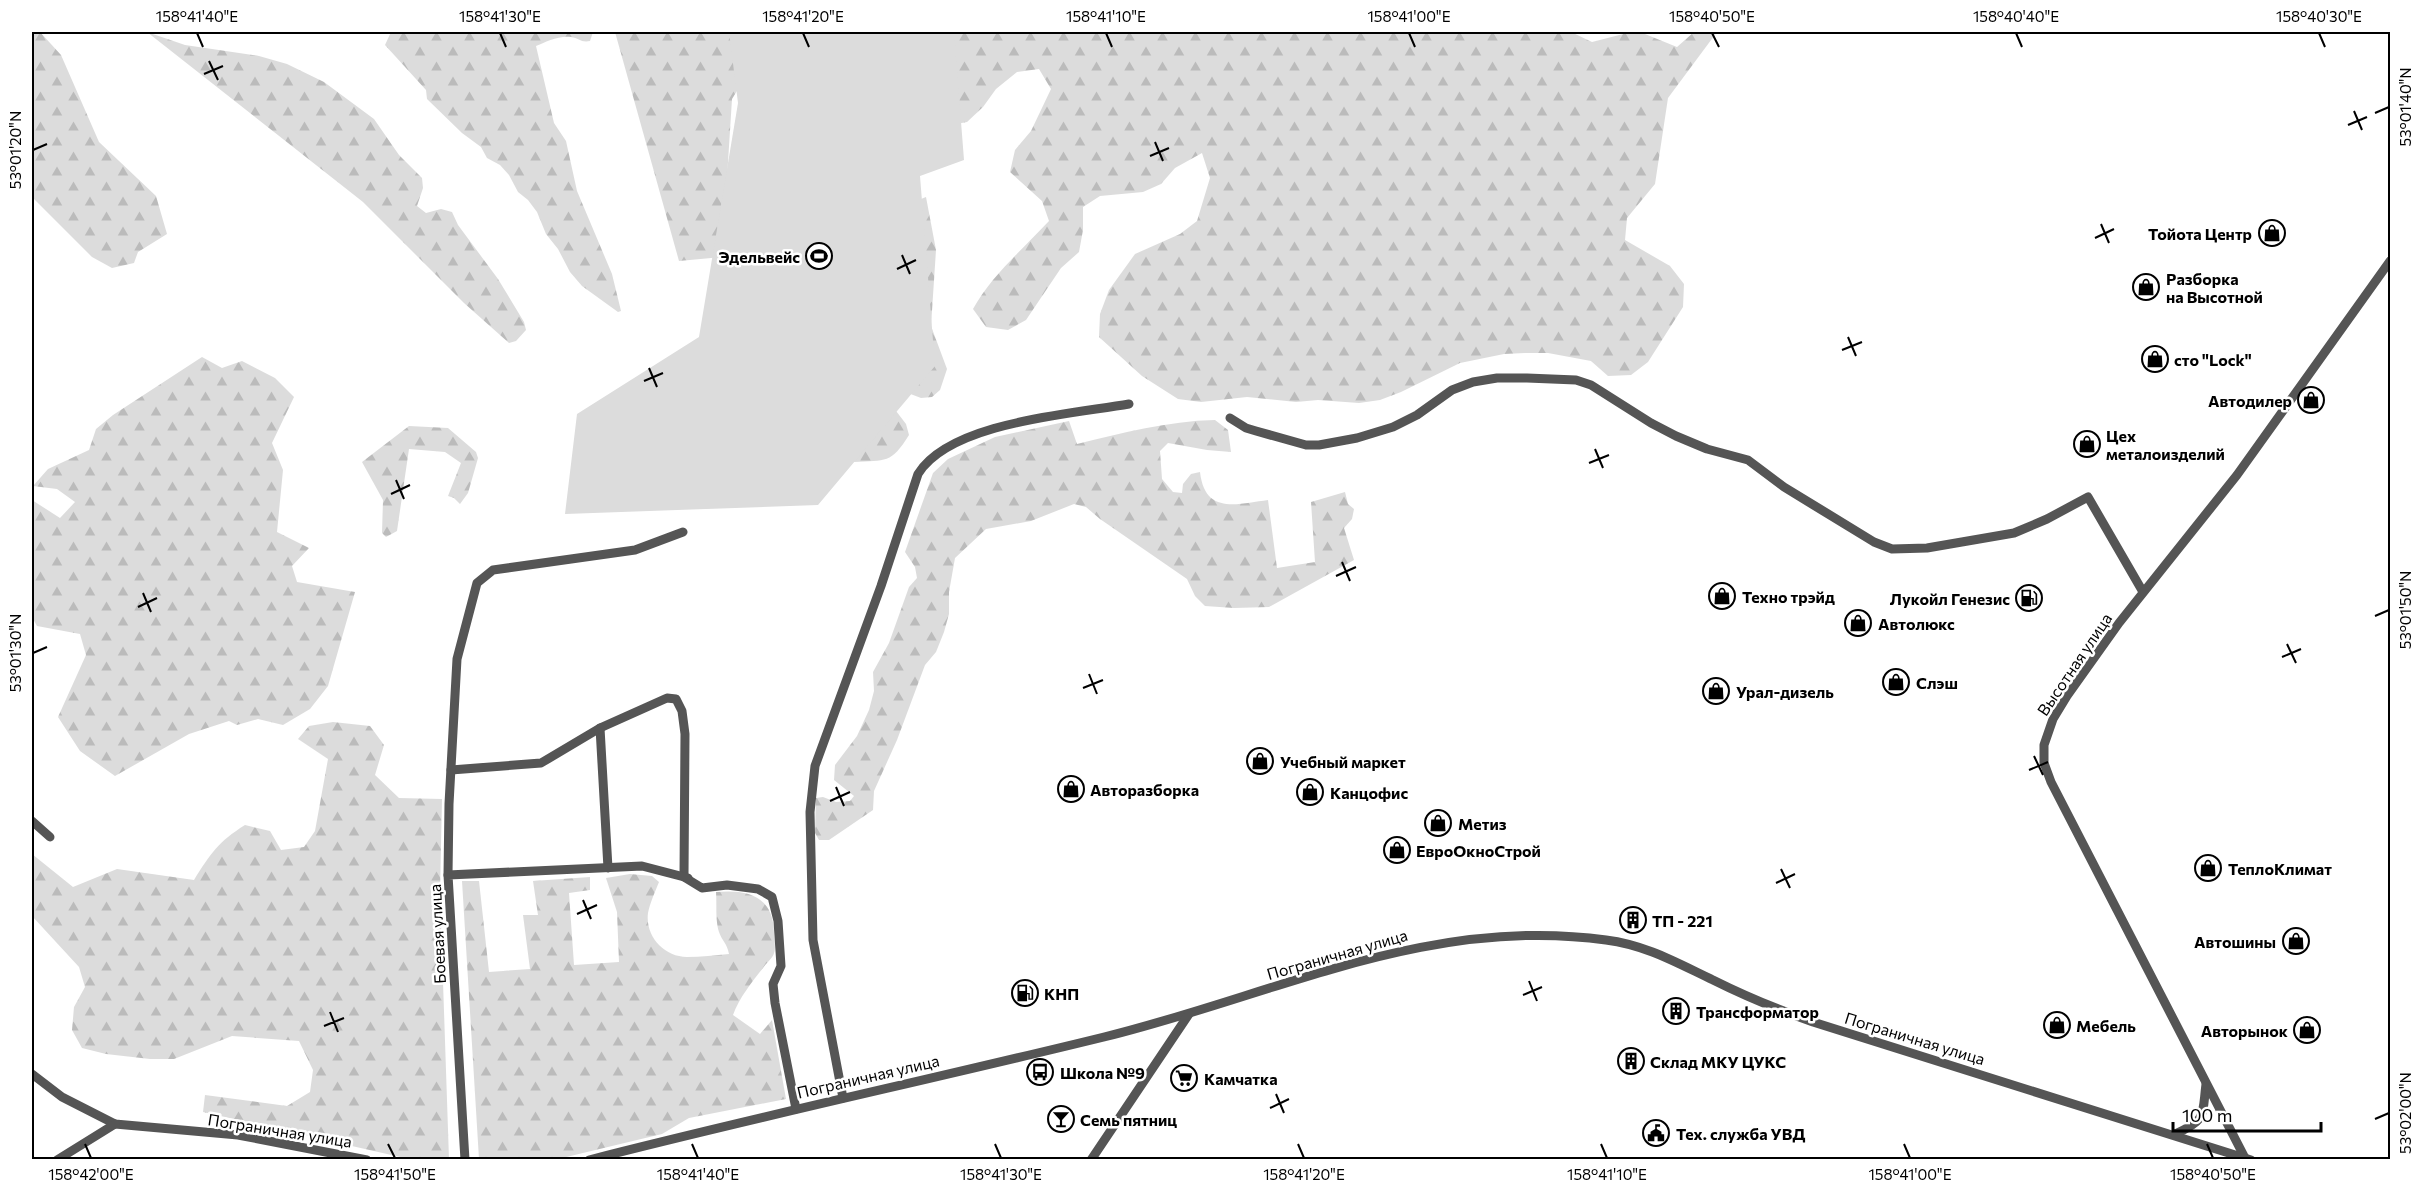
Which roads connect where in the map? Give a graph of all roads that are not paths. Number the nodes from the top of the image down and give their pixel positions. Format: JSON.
{"nodes":[{"id":1,"x":2391,"y":261,"type":"edge"},
{"id":2,"x":1129,"y":404,"type":"dead end"},
{"id":3,"x":1230,"y":418,"type":"dead end"},
{"id":4,"x":683,"y":532,"type":"dead end"},
{"id":5,"x":2143,"y":592,"type":"junction"},
{"id":6,"x":600,"y":728,"type":"junction"},
{"id":7,"x":451,"y":770,"type":"junction"},
{"id":8,"x":32,"y":821,"type":"edge"},
{"id":9,"x":50,"y":837,"type":"dead end"},
{"id":10,"x":608,"y":868,"type":"junction"},
{"id":11,"x":448,"y":875,"type":"junction"},
{"id":12,"x":686,"y":877,"type":"junction"},
{"id":13,"x":1189,"y":1014,"type":"junction"},
{"id":14,"x":32,"y":1074,"type":"edge"},
{"id":15,"x":2206,"y":1084,"type":"junction"},
{"id":16,"x":843,"y":1098,"type":"junction"},
{"id":17,"x":796,"y":1109,"type":"junction"},
{"id":18,"x":115,"y":1124,"type":"junction"},
{"id":19,"x":2175,"y":1134,"type":"junction"},
{"id":20,"x":2248,"y":1159,"type":"edge"},
{"id":21,"x":57,"y":1160,"type":"edge"},
{"id":22,"x":367,"y":1160,"type":"edge"},
{"id":23,"x":465,"y":1160,"type":"edge"},
{"id":24,"x":589,"y":1160,"type":"edge"},
{"id":25,"x":1091,"y":1160,"type":"edge"}],
"edges":[{"from":1,"to":5,"type":"street","name":"Высотная улица"},
{"from":2,"to":16,"type":"street"},
{"from":3,"to":5,"type":"street"},
{"from":4,"to":7,"type":"street"},
{"from":5,"to":15,"type":"street","name":"Высотная улица"},
{"from":6,"to":7,"type":"street"},
{"from":6,"to":10,"type":"street"},
{"from":6,"to":12,"type":"street"},
{"from":7,"to":11,"type":"street"},
{"from":8,"to":9,"type":"street"},
{"from":10,"to":11,"type":"street","name":"Боевая улица"},
{"from":10,"to":12,"type":"street","name":"Боевая улица"},
{"from":11,"to":23,"type":"street","name":"Боевая улица"},
{"from":12,"to":17,"type":"street","name":"Боевая улица"},
{"from":13,"to":16,"type":"street","name":"Пограничная улица"},
{"from":13,"to":19,"type":"street","name":"Пограничная улица"},
{"from":13,"to":25,"type":"street"},
{"from":14,"to":18,"type":"street"},
{"from":15,"to":19,"type":"street"},
{"from":15,"to":20,"type":"street","name":"Высотная улица"},
{"from":16,"to":17,"type":"street","name":"Пограничная улица"},
{"from":17,"to":24,"type":"street","name":"Пограничная улица"},
{"from":18,"to":21,"type":"street"},
{"from":18,"to":22,"type":"street","name":"Пограничная улица"},
{"from":19,"to":20,"type":"street","name":"Пограничная улица"}]}
